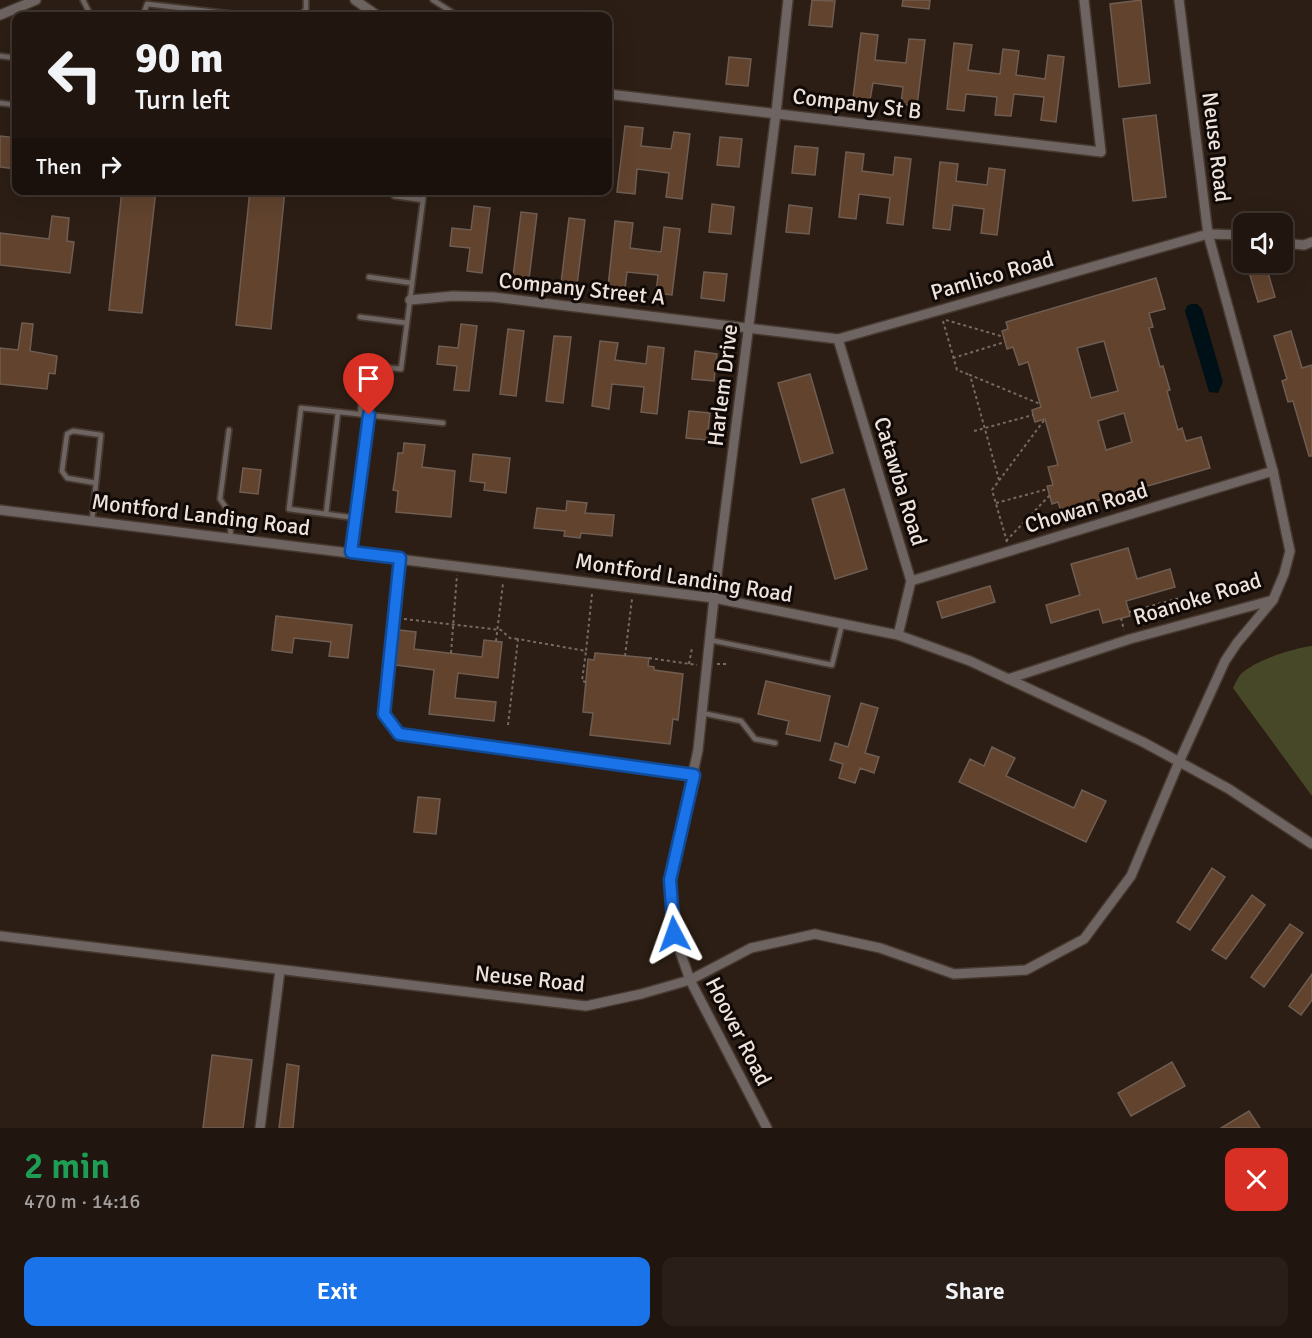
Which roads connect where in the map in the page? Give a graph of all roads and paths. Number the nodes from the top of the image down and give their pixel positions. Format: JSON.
{"nodes":[{"id":1,"x":36,"y":0,"type":"edge"},
{"id":2,"x":355,"y":0,"type":"edge"},
{"id":3,"x":433,"y":0,"type":"edge"},
{"id":4,"x":788,"y":0,"type":"edge"},
{"id":5,"x":1084,"y":0,"type":"edge"},
{"id":6,"x":1179,"y":0,"type":"edge"},
{"id":7,"x":144,"y":12,"type":"edge"},
{"id":8,"x":216,"y":12,"type":"edge"},
{"id":9,"x":372,"y":12,"type":"edge"},
{"id":10,"x":452,"y":12,"type":"edge"},
{"id":11,"x":0,"y":15,"type":"edge"},
{"id":12,"x":612,"y":94,"type":"edge"},
{"id":13,"x":776,"y":113,"type":"junction"},
{"id":14,"x":394,"y":195,"type":"edge"},
{"id":15,"x":424,"y":195,"type":"edge"},
{"id":16,"x":423,"y":200,"type":"junction"},
{"id":17,"x":1208,"y":234,"type":"junction"},
{"id":18,"x":1233,"y":235,"type":"edge"},
{"id":19,"x":1312,"y":242,"type":"edge"},
{"id":20,"x":1293,"y":244,"type":"edge"},
{"id":21,"x":369,"y":278,"type":"dead end"},
{"id":22,"x":412,"y":283,"type":"junction"},
{"id":23,"x":410,"y":300,"type":"junction"},
{"id":24,"x":360,"y":317,"type":"dead end"},
{"id":25,"x":407,"y":322,"type":"junction"},
{"id":26,"x":749,"y":327,"type":"junction"},
{"id":27,"x":1004,"y":337,"type":"dead end"},
{"id":28,"x":838,"y":339,"type":"junction"},
{"id":29,"x":1005,"y":342,"type":"dead end"},
{"id":30,"x":953,"y":357,"type":"junction"},
{"id":31,"x":353,"y":364,"type":"dead end"},
{"id":32,"x":366,"y":365,"type":"junction"},
{"id":33,"x":970,"y":375,"type":"junction"},
{"id":34,"x":1040,"y":404,"type":"dead end"},
{"id":35,"x":338,"y":412,"type":"junction"},
{"id":36,"x":360,"y":414,"type":"junction"},
{"id":37,"x":369,"y":415,"type":"junction"},
{"id":38,"x":1033,"y":415,"type":"dead end"},
{"id":39,"x":1045,"y":419,"type":"dead end"},
{"id":40,"x":443,"y":423,"type":"dead end"},
{"id":41,"x":985,"y":428,"type":"junction"},
{"id":42,"x":229,"y":430,"type":"dead end"},
{"id":43,"x":974,"y":431,"type":"dead end"},
{"id":44,"x":1273,"y":471,"type":"junction"},
{"id":45,"x":999,"y":480,"type":"junction"},
{"id":46,"x":96,"y":483,"type":"junction"},
{"id":47,"x":1048,"y":489,"type":"dead end"},
{"id":48,"x":1050,"y":495,"type":"dead end"},
{"id":49,"x":996,"y":503,"type":"junction"},
{"id":50,"x":0,"y":510,"type":"edge"},
{"id":51,"x":326,"y":514,"type":"junction"},
{"id":52,"x":356,"y":518,"type":"junction"},
{"id":53,"x":92,"y":521,"type":"junction"},
{"id":54,"x":231,"y":537,"type":"junction"},
{"id":55,"x":1006,"y":541,"type":"junction"},
{"id":56,"x":1009,"y":551,"type":"junction"},
{"id":57,"x":351,"y":552,"type":"junction"},
{"id":58,"x":400,"y":558,"type":"junction"},
{"id":59,"x":458,"y":565,"type":"junction"},
{"id":60,"x":504,"y":571,"type":"junction"},
{"id":61,"x":911,"y":581,"type":"junction"},
{"id":62,"x":593,"y":582,"type":"junction"},
{"id":63,"x":633,"y":587,"type":"junction"},
{"id":64,"x":1198,"y":593,"type":"dead end"},
{"id":65,"x":714,"y":598,"type":"junction"},
{"id":66,"x":1273,"y":600,"type":"junction"},
{"id":67,"x":1129,"y":612,"type":"dead end"},
{"id":68,"x":394,"y":618,"type":"junction"},
{"id":69,"x":842,"y":624,"type":"junction"},
{"id":70,"x":453,"y":625,"type":"junction"},
{"id":71,"x":498,"y":630,"type":"junction"},
{"id":72,"x":898,"y":635,"type":"junction"},
{"id":73,"x":518,"y":639,"type":"junction"},
{"id":74,"x":710,"y":640,"type":"junction"},
{"id":75,"x":496,"y":641,"type":"dead end"},
{"id":76,"x":692,"y":648,"type":"dead end"},
{"id":77,"x":586,"y":651,"type":"junction"},
{"id":78,"x":451,"y":653,"type":"dead end"},
{"id":79,"x":625,"y":656,"type":"dead end"},
{"id":80,"x":649,"y":658,"type":"dead end"},
{"id":81,"x":689,"y":664,"type":"junction"},
{"id":82,"x":727,"y":664,"type":"dead end"},
{"id":83,"x":707,"y":665,"type":"junction"},
{"id":84,"x":1008,"y":679,"type":"junction"},
{"id":85,"x":586,"y":682,"type":"dead end"},
{"id":86,"x":702,"y":713,"type":"junction"},
{"id":87,"x":507,"y":724,"type":"dead end"},
{"id":88,"x":775,"y":743,"type":"dead end"},
{"id":89,"x":1179,"y":762,"type":"junction"},
{"id":90,"x":694,"y":775,"type":"junction"},
{"id":91,"x":1312,"y":844,"type":"edge"},
{"id":92,"x":0,"y":936,"type":"edge"},
{"id":93,"x":280,"y":970,"type":"junction"},
{"id":94,"x":690,"y":980,"type":"junction"},
{"id":95,"x":260,"y":1128,"type":"edge"},
{"id":96,"x":767,"y":1128,"type":"edge"}],
"edges":[{"from":1,"to":11,"type":"street"},
{"from":2,"to":9,"type":"street"},
{"from":3,"to":10,"type":"lane"},
{"from":4,"to":13,"type":"street","name":"Harlem Drive"},
{"from":5,"to":13,"type":"street","name":"Company St B"},
{"from":6,"to":17,"type":"street","name":"Neuse Road"},
{"from":7,"to":8,"type":"lane"},
{"from":12,"to":13,"type":"street","name":"Company St B"},
{"from":13,"to":26,"type":"street","name":"Harlem Drive"},
{"from":14,"to":16,"type":"lane"},
{"from":15,"to":16,"type":"lane"},
{"from":16,"to":22,"type":"lane"},
{"from":17,"to":18,"type":"street","name":"Pamlico Road"},
{"from":17,"to":28,"type":"street","name":"Pamlico Road"},
{"from":17,"to":44,"type":"street","name":"Neuse Road"},
{"from":19,"to":20,"type":"street"},
{"from":21,"to":22,"type":"lane"},
{"from":22,"to":23,"type":"lane"},
{"from":23,"to":25,"type":"lane"},
{"from":23,"to":26,"type":"street","name":"Company Street A"},
{"from":24,"to":25,"type":"lane"},
{"from":25,"to":32,"type":"lane"},
{"from":26,"to":28,"type":"street","name":"Pamlico Road"},
{"from":26,"to":65,"type":"street","name":"Harlem Drive"},
{"from":27,"to":30,"type":"path"},
{"from":28,"to":61,"type":"street","name":"Catawba Road"},
{"from":29,"to":30,"type":"path"},
{"from":30,"to":33,"type":"path"},
{"from":31,"to":32,"type":"lane"},
{"from":32,"to":36,"type":"lane"},
{"from":33,"to":34,"type":"path"},
{"from":33,"to":41,"type":"path"},
{"from":35,"to":36,"type":"lane"},
{"from":35,"to":51,"type":"lane"},
{"from":35,"to":51,"type":"lane"},
{"from":36,"to":37,"type":"lane"},
{"from":37,"to":40,"type":"lane"},
{"from":37,"to":52,"type":"lane"},
{"from":38,"to":41,"type":"path"},
{"from":39,"to":45,"type":"path"},
{"from":41,"to":43,"type":"path"},
{"from":41,"to":45,"type":"path"},
{"from":42,"to":54,"type":"lane"},
{"from":44,"to":56,"type":"street","name":"Chowan Road"},
{"from":44,"to":66,"type":"street","name":"Roanoke Road"},
{"from":45,"to":49,"type":"path"},
{"from":46,"to":46,"type":"lane"},
{"from":46,"to":53,"type":"lane"},
{"from":47,"to":49,"type":"path"},
{"from":48,"to":55,"type":"path"},
{"from":49,"to":55,"type":"path"},
{"from":50,"to":53,"type":"street","name":"Montford Landing Road"},
{"from":51,"to":52,"type":"lane"},
{"from":52,"to":57,"type":"lane"},
{"from":53,"to":54,"type":"street","name":"Montford Landing Road"},
{"from":54,"to":57,"type":"street","name":"Montford Landing Road"},
{"from":55,"to":56,"type":"path"},
{"from":56,"to":61,"type":"street","name":"Chowan Road"},
{"from":57,"to":58,"type":"street","name":"Montford Landing Road"},
{"from":58,"to":59,"type":"street","name":"Montford Landing Road"},
{"from":58,"to":68,"type":"street"},
{"from":59,"to":60,"type":"street","name":"Montford Landing Road"},
{"from":59,"to":70,"type":"path"},
{"from":60,"to":62,"type":"street","name":"Montford Landing Road"},
{"from":60,"to":71,"type":"path"},
{"from":61,"to":72,"type":"street","name":"Catawba Road"},
{"from":62,"to":63,"type":"street","name":"Montford Landing Road"},
{"from":62,"to":77,"type":"path"},
{"from":63,"to":65,"type":"street","name":"Montford Landing Road"},
{"from":63,"to":79,"type":"path"},
{"from":64,"to":67,"type":"path"},
{"from":65,"to":69,"type":"street","name":"Montford Landing Road"},
{"from":65,"to":74,"type":"street","name":"Harlem Drive"},
{"from":66,"to":84,"type":"street","name":"Roanoke Road"},
{"from":66,"to":89,"type":"street","name":"Neuse Road"},
{"from":68,"to":70,"type":"path"},
{"from":68,"to":90,"type":"street"},
{"from":69,"to":72,"type":"street","name":"Montford Landing Road"},
{"from":69,"to":74,"type":"lane"},
{"from":70,"to":71,"type":"path"},
{"from":70,"to":78,"type":"path"},
{"from":71,"to":73,"type":"path"},
{"from":71,"to":75,"type":"path"},
{"from":72,"to":84,"type":"street","name":"Montford Landing Road"},
{"from":73,"to":77,"type":"path"},
{"from":73,"to":87,"type":"path"},
{"from":74,"to":83,"type":"street","name":"Harlem Drive"},
{"from":76,"to":81,"type":"path"},
{"from":77,"to":85,"type":"path"},
{"from":80,"to":81,"type":"path"},
{"from":81,"to":83,"type":"path"},
{"from":82,"to":83,"type":"path"},
{"from":83,"to":86,"type":"street","name":"Harlem Drive"},
{"from":84,"to":89,"type":"street","name":"Montford Landing Road"},
{"from":86,"to":88,"type":"lane"},
{"from":86,"to":90,"type":"street","name":"Harlem Drive"},
{"from":89,"to":91,"type":"street","name":"Montford Landing Road"},
{"from":89,"to":94,"type":"street","name":"Neuse Road"},
{"from":90,"to":94,"type":"street","name":"Hoover Road"},
{"from":92,"to":93,"type":"street","name":"Neuse Road"},
{"from":93,"to":94,"type":"street","name":"Neuse Road"},
{"from":93,"to":95,"type":"street"},
{"from":94,"to":96,"type":"street","name":"Hoover Road"}]}
